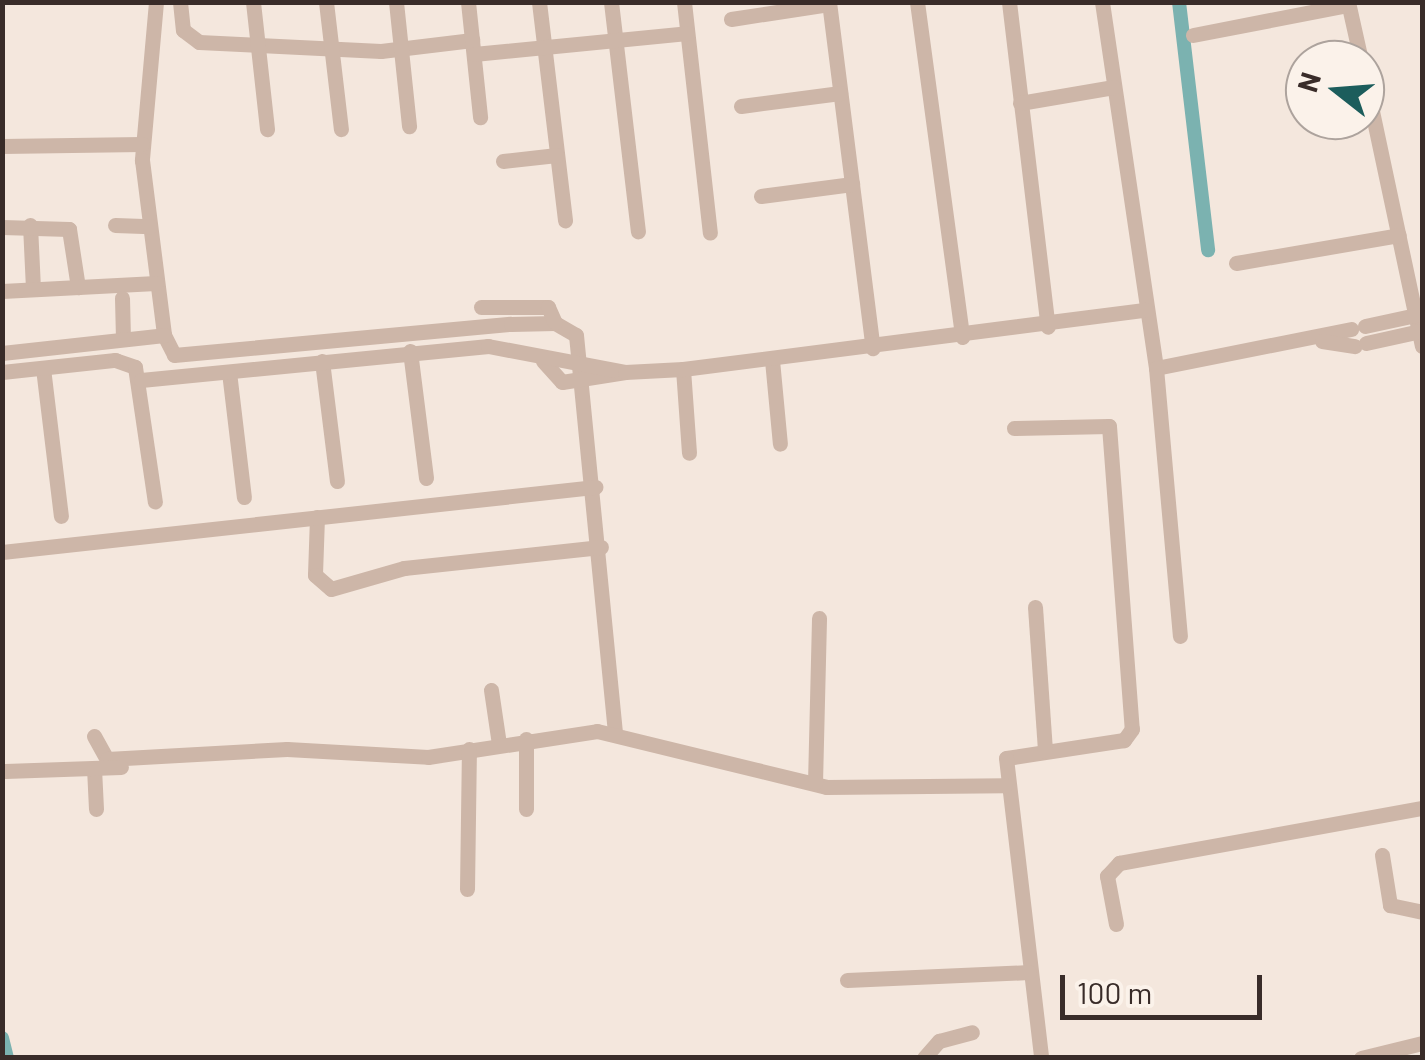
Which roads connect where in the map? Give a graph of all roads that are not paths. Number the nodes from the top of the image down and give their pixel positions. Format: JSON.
{"nodes":[{"id":1,"x":156,"y":2,"type":"edge"},
{"id":2,"x":180,"y":2,"type":"edge"},
{"id":3,"x":253,"y":2,"type":"edge"},
{"id":4,"x":326,"y":2,"type":"edge"},
{"id":5,"x":396,"y":2,"type":"edge"},
{"id":6,"x":468,"y":2,"type":"edge"},
{"id":7,"x":539,"y":2,"type":"edge"},
{"id":8,"x":611,"y":2,"type":"edge"},
{"id":9,"x":684,"y":2,"type":"edge"},
{"id":10,"x":917,"y":2,"type":"edge"},
{"id":11,"x":1009,"y":2,"type":"edge"},
{"id":12,"x":1102,"y":2,"type":"edge"},
{"id":13,"x":829,"y":3,"type":"edge"},
{"id":14,"x":1348,"y":4,"type":"edge"},
{"id":15,"x":731,"y":18,"type":"dead end"},
{"id":16,"x":687,"y":33,"type":"junction"},
{"id":17,"x":1193,"y":36,"type":"dead end"},
{"id":18,"x":257,"y":40,"type":"junction"},
{"id":19,"x":1356,"y":40,"type":"edge"},
{"id":20,"x":615,"y":41,"type":"junction"},
{"id":21,"x":330,"y":43,"type":"junction"},
{"id":22,"x":473,"y":47,"type":"junction"},
{"id":23,"x":544,"y":49,"type":"junction"},
{"id":24,"x":400,"y":50,"type":"junction"},
{"id":25,"x":1114,"y":88,"type":"junction"},
{"id":26,"x":840,"y":94,"type":"junction"},
{"id":27,"x":1020,"y":103,"type":"junction"},
{"id":28,"x":741,"y":106,"type":"dead end"},
{"id":29,"x":480,"y":118,"type":"dead end"},
{"id":30,"x":409,"y":126,"type":"dead end"},
{"id":31,"x":267,"y":129,"type":"dead end"},
{"id":32,"x":340,"y":129,"type":"dead end"},
{"id":33,"x":1379,"y":140,"type":"edge"},
{"id":34,"x":142,"y":144,"type":"junction"},
{"id":35,"x":2,"y":146,"type":"edge"},
{"id":36,"x":557,"y":154,"type":"junction"},
{"id":37,"x":503,"y":160,"type":"dead end"},
{"id":38,"x":852,"y":184,"type":"junction"},
{"id":39,"x":761,"y":196,"type":"dead end"},
{"id":40,"x":566,"y":220,"type":"dead end"},
{"id":41,"x":30,"y":224,"type":"junction"},
{"id":42,"x":114,"y":225,"type":"dead end"},
{"id":43,"x":150,"y":226,"type":"junction"},
{"id":44,"x":2,"y":227,"type":"edge"},
{"id":45,"x":638,"y":232,"type":"dead end"},
{"id":46,"x":710,"y":233,"type":"dead end"},
{"id":47,"x":1399,"y":234,"type":"junction"},
{"id":48,"x":1236,"y":263,"type":"dead end"},
{"id":49,"x":156,"y":283,"type":"junction"},
{"id":50,"x":78,"y":287,"type":"junction"},
{"id":51,"x":34,"y":289,"type":"junction"},
{"id":52,"x":2,"y":291,"type":"edge"},
{"id":53,"x":122,"y":298,"type":"dead end"},
{"id":54,"x":481,"y":307,"type":"dead end"},
{"id":55,"x":1146,"y":310,"type":"junction"},
{"id":56,"x":555,"y":323,"type":"junction"},
{"id":57,"x":1048,"y":328,"type":"junction"},
{"id":58,"x":1419,"y":331,"type":"edge"},
{"id":59,"x":164,"y":335,"type":"junction"},
{"id":60,"x":962,"y":337,"type":"junction"},
{"id":61,"x":123,"y":339,"type":"junction"},
{"id":62,"x":873,"y":348,"type":"junction"},
{"id":63,"x":410,"y":351,"type":"junction"},
{"id":64,"x":2,"y":353,"type":"edge"},
{"id":65,"x":772,"y":360,"type":"junction"},
{"id":66,"x":322,"y":361,"type":"junction"},
{"id":67,"x":43,"y":368,"type":"junction"},
{"id":68,"x":682,"y":368,"type":"junction"},
{"id":69,"x":1156,"y":368,"type":"junction"},
{"id":70,"x":2,"y":372,"type":"edge"},
{"id":71,"x":229,"y":372,"type":"junction"},
{"id":72,"x":583,"y":375,"type":"junction"},
{"id":73,"x":141,"y":380,"type":"junction"},
{"id":74,"x":1014,"y":428,"type":"dead end"},
{"id":75,"x":780,"y":444,"type":"dead end"},
{"id":76,"x":689,"y":452,"type":"dead end"},
{"id":77,"x":426,"y":478,"type":"dead end"},
{"id":78,"x":337,"y":482,"type":"dead end"},
{"id":79,"x":594,"y":487,"type":"junction"},
{"id":80,"x":244,"y":497,"type":"dead end"},
{"id":81,"x":156,"y":502,"type":"dead end"},
{"id":82,"x":60,"y":516,"type":"dead end"},
{"id":83,"x":317,"y":516,"type":"junction"},
{"id":84,"x":601,"y":547,"type":"junction"},
{"id":85,"x":2,"y":552,"type":"edge"},
{"id":86,"x":1035,"y":607,"type":"dead end"},
{"id":87,"x":819,"y":618,"type":"dead end"},
{"id":88,"x":1180,"y":636,"type":"dead end"},
{"id":89,"x":491,"y":690,"type":"dead end"},
{"id":90,"x":616,"y":732,"type":"junction"},
{"id":91,"x":94,"y":736,"type":"dead end"},
{"id":92,"x":526,"y":739,"type":"junction"},
{"id":93,"x":499,"y":744,"type":"junction"},
{"id":94,"x":470,"y":749,"type":"junction"},
{"id":95,"x":1045,"y":751,"type":"junction"},
{"id":96,"x":428,"y":757,"type":"junction"},
{"id":97,"x":94,"y":768,"type":"junction"},
{"id":98,"x":5,"y":771,"type":"edge"},
{"id":99,"x":814,"y":783,"type":"junction"},
{"id":100,"x":1006,"y":785,"type":"junction"},
{"id":101,"x":1422,"y":808,"type":"edge"},
{"id":102,"x":96,"y":809,"type":"dead end"},
{"id":103,"x":526,"y":809,"type":"dead end"},
{"id":104,"x":1382,"y":855,"type":"dead end"},
{"id":105,"x":467,"y":890,"type":"dead end"},
{"id":106,"x":1422,"y":912,"type":"edge"},
{"id":107,"x":1116,"y":924,"type":"dead end"},
{"id":108,"x":1029,"y":972,"type":"junction"},
{"id":109,"x":847,"y":980,"type":"dead end"},
{"id":110,"x":972,"y":1032,"type":"dead end"},
{"id":111,"x":1422,"y":1043,"type":"edge"},
{"id":112,"x":924,"y":1058,"type":"edge"},
{"id":113,"x":1040,"y":1058,"type":"edge"},
{"id":114,"x":1360,"y":1058,"type":"edge"}],
"edges":[{"from":1,"to":34,"type":"street"},
{"from":2,"to":18,"type":"street"},
{"from":3,"to":18,"type":"street"},
{"from":4,"to":21,"type":"street"},
{"from":5,"to":24,"type":"street"},
{"from":6,"to":22,"type":"street"},
{"from":7,"to":23,"type":"street"},
{"from":8,"to":20,"type":"street"},
{"from":9,"to":16,"type":"street"},
{"from":10,"to":60,"type":"street"},
{"from":11,"to":27,"type":"street"},
{"from":12,"to":25,"type":"street"},
{"from":13,"to":15,"type":"street"},
{"from":13,"to":26,"type":"street"},
{"from":14,"to":17,"type":"street"},
{"from":14,"to":19,"type":"street"},
{"from":16,"to":20,"type":"street"},
{"from":16,"to":46,"type":"street"},
{"from":18,"to":21,"type":"street"},
{"from":18,"to":31,"type":"street"},
{"from":20,"to":23,"type":"street"},
{"from":20,"to":45,"type":"street"},
{"from":21,"to":24,"type":"street"},
{"from":21,"to":32,"type":"street"},
{"from":22,"to":23,"type":"street"},
{"from":22,"to":24,"type":"street"},
{"from":22,"to":29,"type":"street"},
{"from":23,"to":36,"type":"street"},
{"from":24,"to":30,"type":"street"},
{"from":25,"to":27,"type":"street"},
{"from":25,"to":55,"type":"street"},
{"from":26,"to":28,"type":"street"},
{"from":26,"to":38,"type":"street"},
{"from":27,"to":57,"type":"street"},
{"from":33,"to":47,"type":"street"},
{"from":34,"to":35,"type":"street"},
{"from":34,"to":43,"type":"street"},
{"from":36,"to":37,"type":"street"},
{"from":36,"to":40,"type":"street"},
{"from":38,"to":39,"type":"street"},
{"from":38,"to":62,"type":"street"},
{"from":41,"to":44,"type":"street"},
{"from":41,"to":50,"type":"street"},
{"from":41,"to":51,"type":"street"},
{"from":42,"to":43,"type":"street"},
{"from":43,"to":49,"type":"street"},
{"from":47,"to":48,"type":"street"},
{"from":47,"to":58,"type":"street"},
{"from":49,"to":50,"type":"street"},
{"from":49,"to":59,"type":"street"},
{"from":50,"to":51,"type":"street"},
{"from":51,"to":52,"type":"street"},
{"from":53,"to":61,"type":"street"},
{"from":54,"to":56,"type":"street"},
{"from":55,"to":57,"type":"street"},
{"from":55,"to":69,"type":"street"},
{"from":56,"to":59,"type":"street"},
{"from":56,"to":72,"type":"street"},
{"from":57,"to":60,"type":"street"},
{"from":58,"to":69,"type":"street"},
{"from":59,"to":61,"type":"street"},
{"from":60,"to":62,"type":"street"},
{"from":61,"to":64,"type":"street"},
{"from":62,"to":65,"type":"street"},
{"from":63,"to":66,"type":"street"},
{"from":63,"to":72,"type":"street"},
{"from":63,"to":77,"type":"street"},
{"from":65,"to":68,"type":"street"},
{"from":65,"to":75,"type":"street"},
{"from":66,"to":71,"type":"street"},
{"from":66,"to":78,"type":"street"},
{"from":67,"to":70,"type":"street"},
{"from":67,"to":73,"type":"street"},
{"from":67,"to":82,"type":"street"},
{"from":68,"to":72,"type":"street"},
{"from":68,"to":76,"type":"street"},
{"from":69,"to":88,"type":"street"},
{"from":71,"to":73,"type":"street"},
{"from":71,"to":80,"type":"street"},
{"from":72,"to":79,"type":"street"},
{"from":73,"to":81,"type":"street"},
{"from":74,"to":95,"type":"street"},
{"from":79,"to":83,"type":"street"},
{"from":79,"to":84,"type":"street"},
{"from":83,"to":84,"type":"street"},
{"from":83,"to":85,"type":"street"},
{"from":84,"to":90,"type":"street"},
{"from":86,"to":95,"type":"street"},
{"from":87,"to":99,"type":"street"},
{"from":89,"to":93,"type":"street"},
{"from":90,"to":92,"type":"street"},
{"from":90,"to":99,"type":"street"},
{"from":91,"to":96,"type":"street"},
{"from":92,"to":93,"type":"street"},
{"from":92,"to":103,"type":"street"},
{"from":93,"to":94,"type":"street"},
{"from":94,"to":96,"type":"street"},
{"from":94,"to":105,"type":"street"},
{"from":95,"to":100,"type":"street"},
{"from":96,"to":97,"type":"street"},
{"from":97,"to":98,"type":"street"},
{"from":97,"to":102,"type":"street"},
{"from":99,"to":100,"type":"street"},
{"from":100,"to":108,"type":"street"},
{"from":101,"to":107,"type":"street"},
{"from":104,"to":106,"type":"street"},
{"from":108,"to":109,"type":"street"},
{"from":108,"to":113,"type":"street"},
{"from":110,"to":112,"type":"street"},
{"from":111,"to":114,"type":"street"}]}
